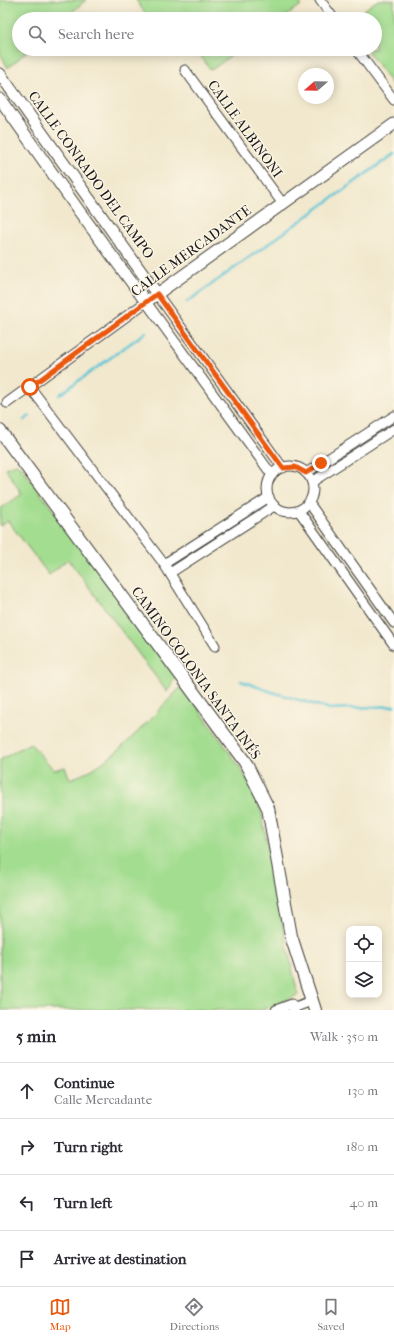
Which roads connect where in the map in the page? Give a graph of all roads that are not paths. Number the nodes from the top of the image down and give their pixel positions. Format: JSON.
{"nodes":[{"id":1,"x":320,"y":0,"type":"edge"},
{"id":2,"x":329,"y":12,"type":"edge"},
{"id":3,"x":361,"y":56,"type":"edge"},
{"id":4,"x":185,"y":70,"type":"dead end"},
{"id":5,"x":0,"y":74,"type":"edge"},
{"id":6,"x":0,"y":99,"type":"edge"},
{"id":7,"x":394,"y":100,"type":"edge"},
{"id":8,"x":394,"y":124,"type":"edge"},
{"id":9,"x":283,"y":204,"type":"junction"},
{"id":10,"x":157,"y":294,"type":"junction"},
{"id":11,"x":146,"y":302,"type":"junction"},
{"id":12,"x":30,"y":387,"type":"junction"},
{"id":13,"x":7,"y":403,"type":"dead end"},
{"id":14,"x":394,"y":416,"type":"edge"},
{"id":15,"x":394,"y":429,"type":"edge"},
{"id":16,"x":0,"y":431,"type":"edge"},
{"id":17,"x":283,"y":468,"type":"junction"},
{"id":18,"x":306,"y":473,"type":"junction"},
{"id":19,"x":272,"y":475,"type":"junction"},
{"id":20,"x":312,"y":482,"type":"junction"},
{"id":21,"x":269,"y":497,"type":"junction"},
{"id":22,"x":309,"y":503,"type":"junction"},
{"id":23,"x":274,"y":506,"type":"junction"},
{"id":24,"x":298,"y":511,"type":"junction"},
{"id":25,"x":164,"y":564,"type":"junction"},
{"id":26,"x":170,"y":574,"type":"junction"},
{"id":27,"x":394,"y":623,"type":"edge"},
{"id":28,"x":394,"y":644,"type":"edge"},
{"id":29,"x":215,"y":646,"type":"dead end"},
{"id":30,"x":313,"y":1005,"type":"edge"},
{"id":31,"x":294,"y":1009,"type":"edge"},
{"id":32,"x":276,"y":1010,"type":"edge"}],
"edges":[{"from":1,"to":2,"type":"street"},
{"from":3,"to":7,"type":"street"},
{"from":4,"to":9,"type":"street","name":"CALLE ALBINONI"},
{"from":5,"to":10,"type":"street","name":"CALLE CONRADO DEL CAMPO"},
{"from":6,"to":11,"type":"street"},
{"from":8,"to":9,"type":"street","name":"CALLE MERCADANTE"},
{"from":9,"to":10,"type":"street","name":"CALLE MERCADANTE"},
{"from":10,"to":11,"type":"street","name":"CALLE MERCADANTE"},
{"from":10,"to":17,"type":"street"},
{"from":11,"to":12,"type":"street","name":"CALLE MERCADANTE"},
{"from":11,"to":19,"type":"street"},
{"from":12,"to":13,"type":"street","name":"CALLE MERCADANTE"},
{"from":12,"to":25,"type":"street"},
{"from":14,"to":18,"type":"street"},
{"from":15,"to":20,"type":"street"},
{"from":16,"to":30,"type":"main road","name":"CAMINO COLONIA SANTA INÉS"},
{"from":17,"to":18,"type":"street"},
{"from":17,"to":19,"type":"street"},
{"from":18,"to":20,"type":"street"},
{"from":19,"to":21,"type":"street"},
{"from":20,"to":22,"type":"street"},
{"from":21,"to":23,"type":"street"},
{"from":21,"to":25,"type":"street"},
{"from":22,"to":24,"type":"street"},
{"from":22,"to":27,"type":"street"},
{"from":23,"to":24,"type":"street"},
{"from":23,"to":26,"type":"street"},
{"from":24,"to":28,"type":"street"},
{"from":25,"to":26,"type":"street"},
{"from":26,"to":29,"type":"street"},
{"from":30,"to":31,"type":"street"},
{"from":31,"to":32,"type":"street"}]}
